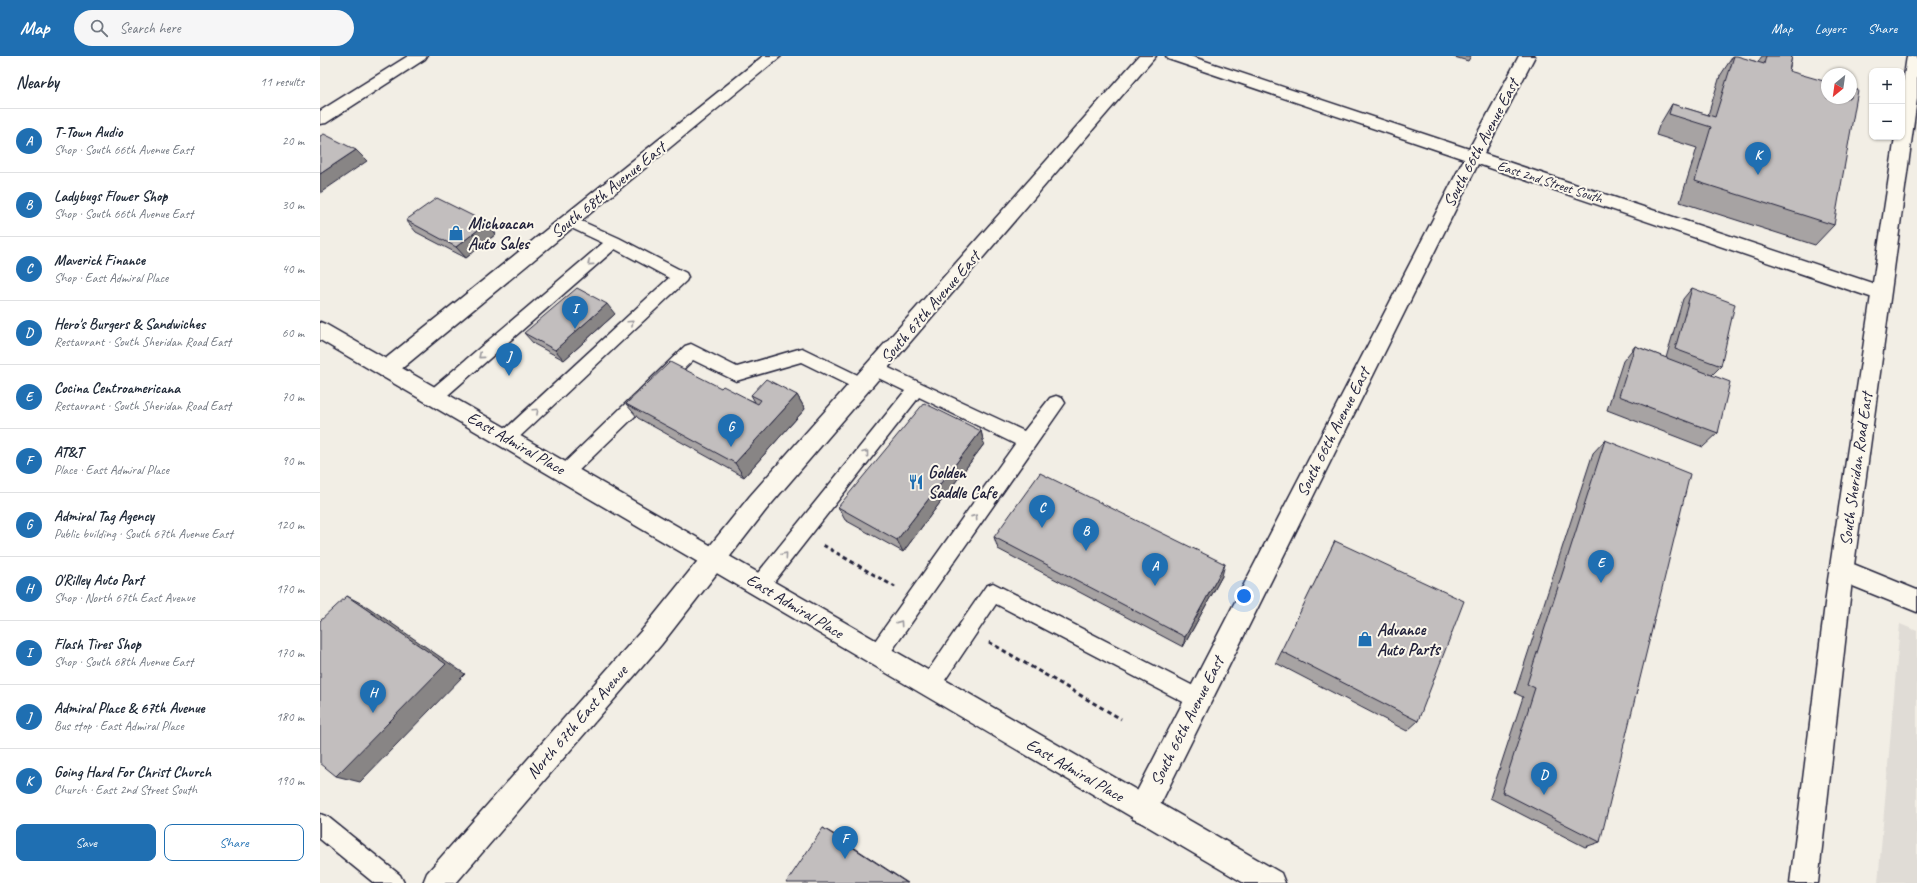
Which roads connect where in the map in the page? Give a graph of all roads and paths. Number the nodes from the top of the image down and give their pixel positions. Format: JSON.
{"nodes":[{"id":1,"x":419,"y":56,"type":"edge"},
{"id":2,"x":773,"y":56,"type":"edge"},
{"id":3,"x":1148,"y":56,"type":"edge"},
{"id":4,"x":1174,"y":56,"type":"edge"},
{"id":5,"x":1527,"y":56,"type":"edge"},
{"id":6,"x":1914,"y":56,"type":"edge"},
{"id":7,"x":1912,"y":118,"type":"edge"},
{"id":8,"x":320,"y":119,"type":"edge"},
{"id":9,"x":1474,"y":157,"type":"junction"},
{"id":10,"x":570,"y":221,"type":"junction"},
{"id":11,"x":614,"y":242,"type":"junction"},
{"id":12,"x":1880,"y":293,"type":"junction"},
{"id":13,"x":320,"y":330,"type":"edge"},
{"id":14,"x":387,"y":369,"type":"junction"},
{"id":15,"x":876,"y":369,"type":"junction"},
{"id":16,"x":862,"y":385,"type":"junction"},
{"id":17,"x":917,"y":388,"type":"junction"},
{"id":18,"x":435,"y":396,"type":"junction"},
{"id":19,"x":1056,"y":402,"type":"dead end"},
{"id":20,"x":507,"y":438,"type":"junction"},
{"id":21,"x":1027,"y":441,"type":"junction"},
{"id":22,"x":566,"y":472,"type":"junction"},
{"id":23,"x":714,"y":559,"type":"junction"},
{"id":24,"x":1841,"y":570,"type":"junction"},
{"id":25,"x":760,"y":585,"type":"junction"},
{"id":26,"x":1917,"y":601,"type":"edge"},
{"id":27,"x":877,"y":655,"type":"junction"},
{"id":28,"x":930,"y":685,"type":"junction"},
{"id":29,"x":1198,"y":699,"type":"junction"},
{"id":30,"x":1143,"y":809,"type":"junction"},
{"id":31,"x":320,"y":825,"type":"edge"},
{"id":32,"x":392,"y":883,"type":"edge"},
{"id":33,"x":437,"y":883,"type":"edge"},
{"id":34,"x":1271,"y":883,"type":"edge"},
{"id":35,"x":1804,"y":883,"type":"edge"}],
"edges":[{"from":1,"to":8,"type":"street"},
{"from":2,"to":10,"type":"street","name":"South 68th Avenue East"},
{"from":3,"to":15,"type":"street","name":"South 67th Avenue East"},
{"from":4,"to":9,"type":"street","name":"East 2nd Street South"},
{"from":5,"to":9,"type":"street","name":"South 66th Avenue East"},
{"from":6,"to":7,"type":"street","name":"South Sheridan Road East"},
{"from":7,"to":12,"type":"street","name":"South Sheridan Road East"},
{"from":9,"to":12,"type":"street","name":"East 2nd Street South"},
{"from":9,"to":29,"type":"street","name":"South 66th Avenue East"},
{"from":10,"to":11,"type":"lane"},
{"from":10,"to":14,"type":"street","name":"South 68th Avenue East"},
{"from":11,"to":18,"type":"lane","one_way":true},
{"from":20,"to":11,"type":"lane","one_way":true},
{"from":12,"to":24,"type":"street","name":"South Sheridan Road East"},
{"from":13,"to":14,"type":"street","name":"East Admiral Place"},
{"from":14,"to":18,"type":"street","name":"East Admiral Place"},
{"from":15,"to":16,"type":"street","name":"South 67th Avenue East"},
{"from":15,"to":17,"type":"lane"},
{"from":16,"to":22,"type":"lane"},
{"from":16,"to":23,"type":"street","name":"South 67th Avenue East"},
{"from":17,"to":21,"type":"lane"},
{"from":25,"to":17,"type":"lane","one_way":true},
{"from":18,"to":20,"type":"street","name":"East Admiral Place"},
{"from":19,"to":21,"type":"lane"},
{"from":20,"to":22,"type":"street","name":"East Admiral Place"},
{"from":27,"to":21,"type":"lane","one_way":true},
{"from":22,"to":23,"type":"street","name":"East Admiral Place"},
{"from":23,"to":25,"type":"street","name":"East Admiral Place"},
{"from":23,"to":33,"type":"street","name":"North 67th East Avenue"},
{"from":24,"to":26,"type":"street"},
{"from":24,"to":35,"type":"street","name":"South Sheridan Road East"},
{"from":25,"to":27,"type":"street","name":"East Admiral Place"},
{"from":27,"to":28,"type":"street","name":"East Admiral Place"},
{"from":28,"to":29,"type":"lane"},
{"from":28,"to":30,"type":"street","name":"East Admiral Place"},
{"from":29,"to":30,"type":"street","name":"South 66th Avenue East"},
{"from":30,"to":34,"type":"street","name":"East Admiral Place"},
{"from":31,"to":32,"type":"lane"}]}
